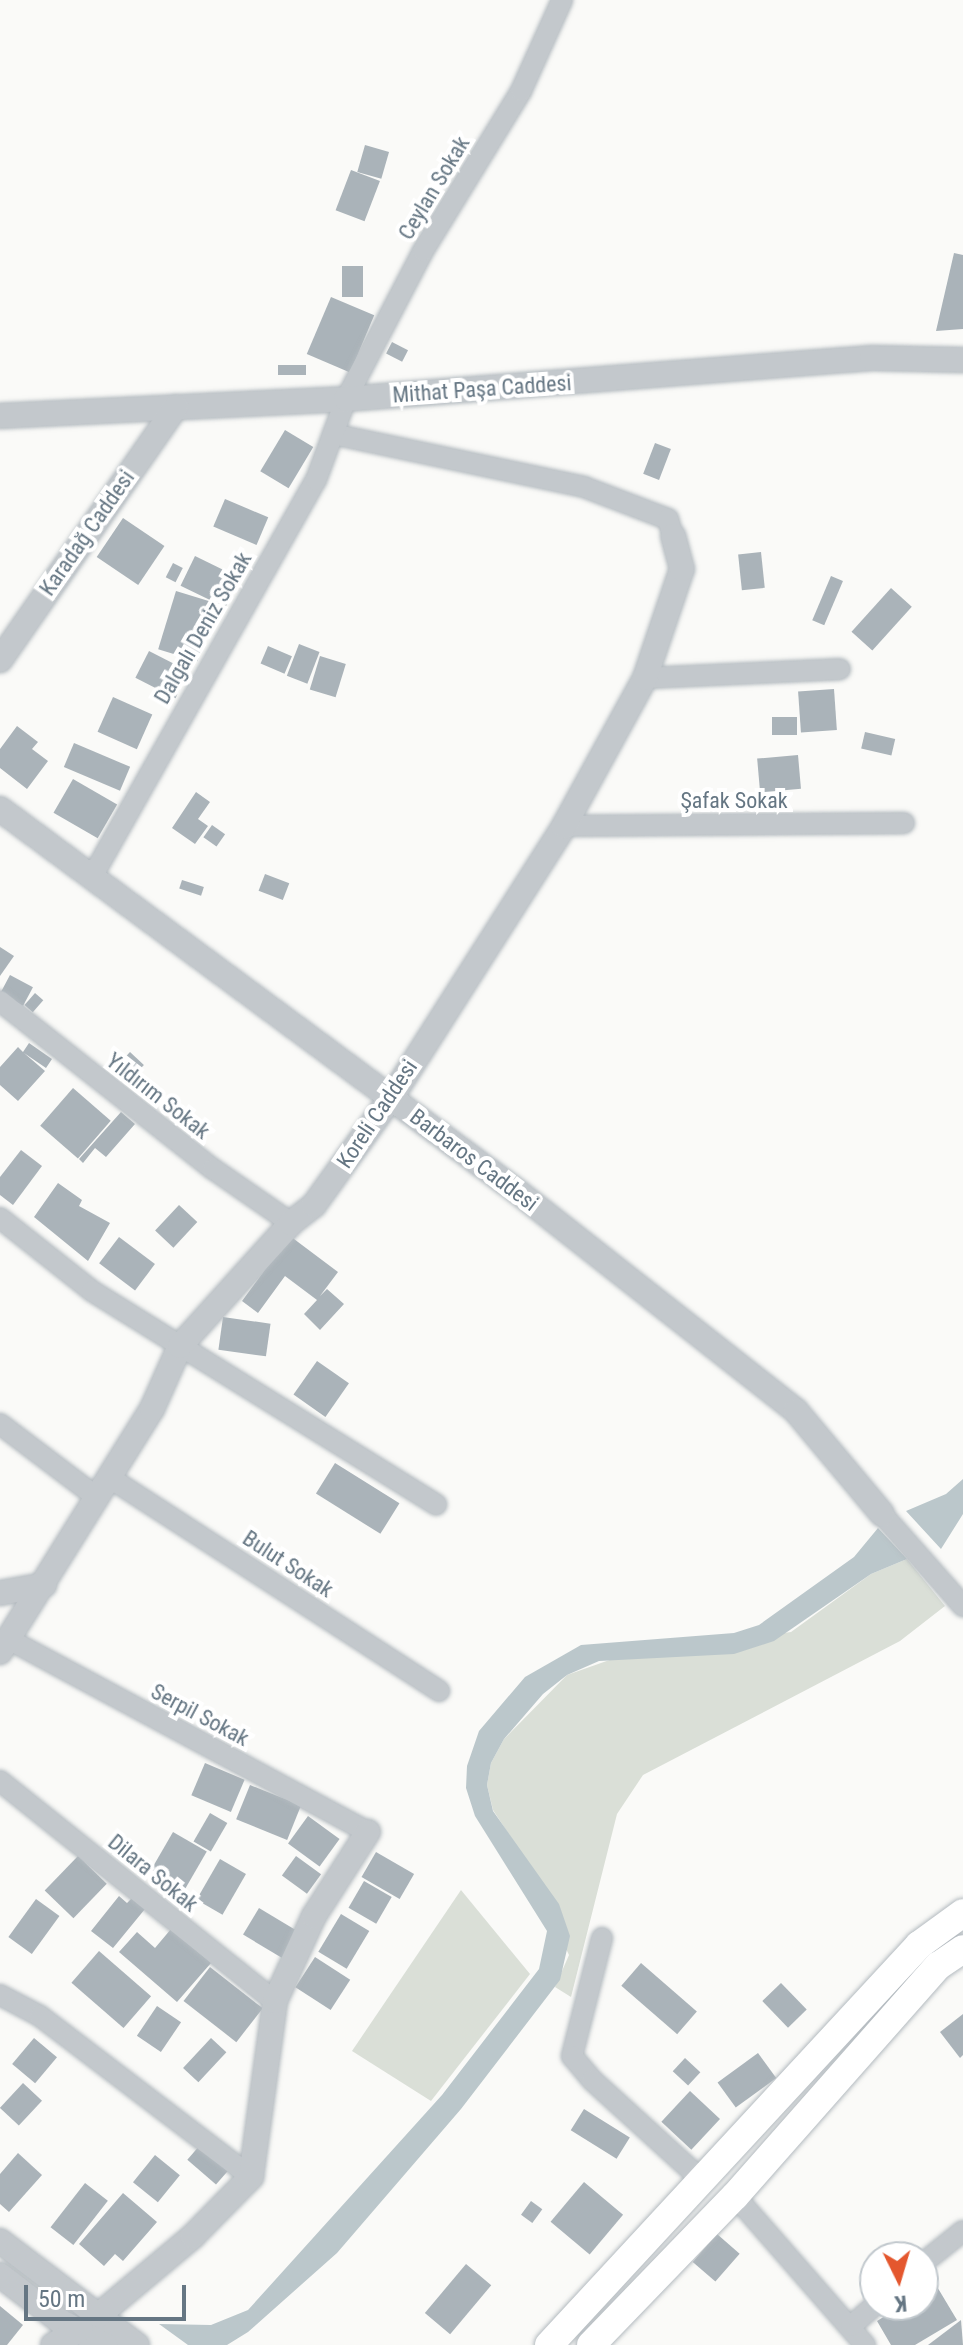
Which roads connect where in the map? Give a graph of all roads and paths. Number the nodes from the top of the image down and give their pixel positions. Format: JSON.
{"nodes":[{"id":1,"x":562,"y":0,"type":"edge"},
{"id":2,"x":963,"y":360,"type":"edge"},
{"id":3,"x":346,"y":399,"type":"junction"},
{"id":4,"x":176,"y":407,"type":"junction"},
{"id":5,"x":0,"y":416,"type":"edge"},
{"id":6,"x":333,"y":434,"type":"junction"},
{"id":7,"x":673,"y":536,"type":"joint"},
{"id":8,"x":0,"y":660,"type":"edge"},
{"id":9,"x":840,"y":669,"type":"dead end"},
{"id":10,"x":645,"y":678,"type":"junction"},
{"id":11,"x":0,"y":809,"type":"edge"},
{"id":12,"x":904,"y":823,"type":"dead end"},
{"id":13,"x":564,"y":826,"type":"junction"},
{"id":14,"x":92,"y":877,"type":"junction"},
{"id":15,"x":0,"y":1001,"type":"edge"},
{"id":16,"x":391,"y":1098,"type":"junction"},
{"id":17,"x":0,"y":1218,"type":"edge"},
{"id":18,"x":291,"y":1223,"type":"junction"},
{"id":19,"x":180,"y":1346,"type":"junction"},
{"id":20,"x":0,"y":1424,"type":"edge"},
{"id":21,"x":104,"y":1488,"type":"junction"},
{"id":22,"x":436,"y":1504,"type":"dead end"},
{"id":23,"x":882,"y":1514,"type":"joint"},
{"id":24,"x":44,"y":1585,"type":"junction"},
{"id":25,"x":0,"y":1593,"type":"edge"},
{"id":26,"x":963,"y":1606,"type":"edge"},
{"id":27,"x":5,"y":1646,"type":"edge"},
{"id":28,"x":439,"y":1691,"type":"dead end"},
{"id":29,"x":0,"y":1781,"type":"edge"},
{"id":30,"x":368,"y":1832,"type":"joint"},
{"id":31,"x":963,"y":1913,"type":"edge"},
{"id":32,"x":602,"y":1938,"type":"dead end"},
{"id":33,"x":963,"y":1949,"type":"edge"},
{"id":34,"x":0,"y":1995,"type":"edge"},
{"id":35,"x":275,"y":2001,"type":"junction"},
{"id":36,"x":251,"y":2177,"type":"junction"},
{"id":37,"x":702,"y":2180,"type":"junction"},
{"id":38,"x":735,"y":2196,"type":"junction"},
{"id":39,"x":963,"y":2231,"type":"edge"},
{"id":40,"x":0,"y":2241,"type":"edge"},
{"id":41,"x":939,"y":2250,"type":"edge"},
{"id":42,"x":0,"y":2275,"type":"edge"},
{"id":43,"x":859,"y":2319,"type":"edge"},
{"id":44,"x":90,"y":2322,"type":"junction"},
{"id":45,"x":851,"y":2326,"type":"junction"},
{"id":46,"x":122,"y":2342,"type":"edge"},
{"id":47,"x":53,"y":2345,"type":"edge"},
{"id":48,"x":549,"y":2345,"type":"edge"},
{"id":49,"x":591,"y":2345,"type":"edge"},
{"id":50,"x":865,"y":2345,"type":"edge"}],
"edges":[{"from":1,"to":3,"type":"street","name":"Ceylan Sokak"},
{"from":2,"to":3,"type":"street","name":"Mithat Paşa Caddesi"},
{"from":3,"to":4,"type":"street","name":"Mithat Paşa Caddesi"},
{"from":3,"to":6,"type":"street","name":"Dalgalı Deniz Sokak"},
{"from":4,"to":5,"type":"street","name":"Mithat Paşa Caddesi"},
{"from":4,"to":8,"type":"street","name":"Karadağ Caddesi"},
{"from":6,"to":7,"type":"street"},
{"from":6,"to":14,"type":"street","name":"Dalgalı Deniz Sokak"},
{"from":7,"to":10,"type":"street","name":"Koreli Caddesi"},
{"from":9,"to":10,"type":"street"},
{"from":10,"to":13,"type":"street","name":"Koreli Caddesi"},
{"from":11,"to":14,"type":"street","name":"Barbaros Caddesi"},
{"from":12,"to":13,"type":"street","name":"Şafak Sokak"},
{"from":13,"to":16,"type":"street","name":"Koreli Caddesi"},
{"from":14,"to":16,"type":"street","name":"Barbaros Caddesi"},
{"from":15,"to":18,"type":"street","name":"Yıldırım Sokak"},
{"from":16,"to":18,"type":"street","name":"Koreli Caddesi"},
{"from":16,"to":23,"type":"street","name":"Barbaros Caddesi"},
{"from":17,"to":19,"type":"street"},
{"from":18,"to":19,"type":"street","name":"Koreli Caddesi"},
{"from":19,"to":21,"type":"street","name":"Koreli Caddesi"},
{"from":19,"to":22,"type":"street"},
{"from":20,"to":21,"type":"street","name":"Bulut Sokak"},
{"from":21,"to":24,"type":"street","name":"Koreli Caddesi"},
{"from":21,"to":28,"type":"street","name":"Bulut Sokak"},
{"from":23,"to":26,"type":"street"},
{"from":24,"to":25,"type":"street"},
{"from":24,"to":27,"type":"street","name":"Koreli Caddesi"},
{"from":27,"to":30,"type":"street","name":"Serpil Sokak"},
{"from":29,"to":35,"type":"street","name":"Dilara Sokak"},
{"from":30,"to":35,"type":"street"},
{"from":31,"to":37,"type":"main road"},
{"from":32,"to":37,"type":"street"},
{"from":33,"to":38,"type":"main road"},
{"from":34,"to":36,"type":"street"},
{"from":35,"to":36,"type":"street"},
{"from":36,"to":44,"type":"street"},
{"from":37,"to":48,"type":"main road"},
{"from":38,"to":45,"type":"street"},
{"from":38,"to":49,"type":"main road"},
{"from":39,"to":41,"type":"street"},
{"from":40,"to":44,"type":"street"},
{"from":42,"to":44,"type":"street"},
{"from":43,"to":45,"type":"street"},
{"from":44,"to":46,"type":"street"},
{"from":44,"to":47,"type":"street"},
{"from":45,"to":50,"type":"street"}]}
